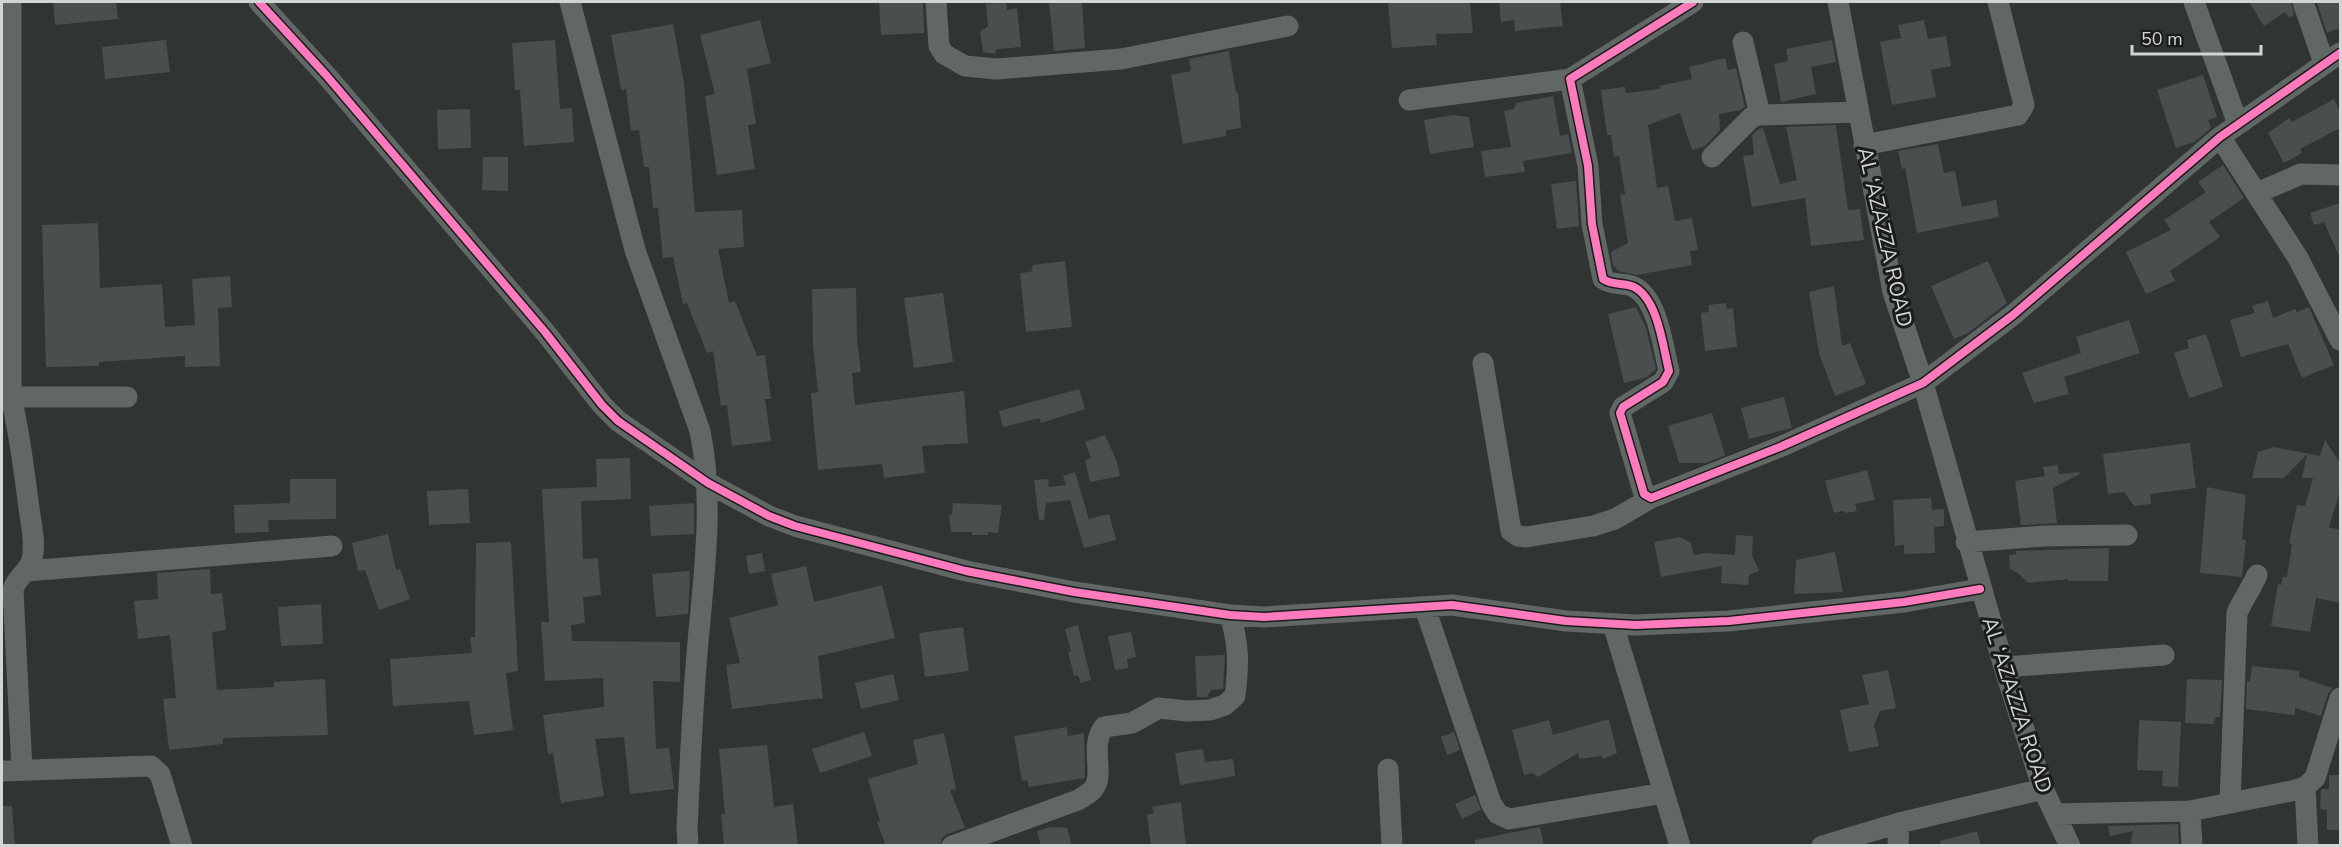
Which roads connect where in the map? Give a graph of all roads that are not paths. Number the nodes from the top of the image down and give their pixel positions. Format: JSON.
{"nodes":[{"id":1,"x":11,"y":2,"type":"edge"},
{"id":2,"x":260,"y":2,"type":"edge"},
{"id":3,"x":570,"y":2,"type":"edge"},
{"id":4,"x":936,"y":2,"type":"edge"},
{"id":5,"x":1693,"y":2,"type":"edge"},
{"id":6,"x":1838,"y":2,"type":"edge"},
{"id":7,"x":1998,"y":2,"type":"edge"},
{"id":8,"x":2194,"y":2,"type":"edge"},
{"id":9,"x":2303,"y":2,"type":"edge"},
{"id":10,"x":1288,"y":26,"type":"dead end"},
{"id":11,"x":1743,"y":42,"type":"dead end"},
{"id":12,"x":2332,"y":58,"type":"edge"},
{"id":13,"x":1570,"y":79,"type":"junction"},
{"id":14,"x":1409,"y":100,"type":"dead end"},
{"id":15,"x":1858,"y":112,"type":"junction"},
{"id":16,"x":1760,"y":115,"type":"junction"},
{"id":17,"x":2238,"y":124,"type":"junction"},
{"id":18,"x":2220,"y":137,"type":"junction"},
{"id":19,"x":1864,"y":145,"type":"junction"},
{"id":20,"x":1712,"y":157,"type":"dead end"},
{"id":21,"x":2340,"y":175,"type":"edge"},
{"id":22,"x":2257,"y":193,"type":"junction"},
{"id":23,"x":2340,"y":340,"type":"edge"},
{"id":24,"x":1483,"y":363,"type":"dead end"},
{"id":25,"x":1923,"y":383,"type":"junction"},
{"id":26,"x":6,"y":398,"type":"edge"},
{"id":27,"x":127,"y":398,"type":"dead end"},
{"id":28,"x":708,"y":483,"type":"junction"},
{"id":29,"x":1651,"y":498,"type":"junction"},
{"id":30,"x":2127,"y":535,"type":"dead end"},
{"id":31,"x":1966,"y":542,"type":"junction"},
{"id":32,"x":332,"y":546,"type":"dead end"},
{"id":33,"x":27,"y":571,"type":"junction"},
{"id":34,"x":2257,"y":575,"type":"dead end"},
{"id":35,"x":1980,"y":589,"type":"junction"},
{"id":36,"x":1425,"y":608,"type":"junction"},
{"id":37,"x":1230,"y":615,"type":"junction"},
{"id":38,"x":1613,"y":624,"type":"junction"},
{"id":39,"x":2164,"y":655,"type":"dead end"},
{"id":40,"x":2004,"y":667,"type":"junction"},
{"id":41,"x":2340,"y":698,"type":"edge"},
{"id":42,"x":1388,"y":769,"type":"dead end"},
{"id":43,"x":12,"y":771,"type":"edge"},
{"id":44,"x":2305,"y":787,"type":"junction"},
{"id":45,"x":2043,"y":789,"type":"junction"},
{"id":46,"x":1664,"y":793,"type":"junction"},
{"id":47,"x":2230,"y":803,"type":"junction"},
{"id":48,"x":2190,"y":810,"type":"junction"},
{"id":49,"x":2055,"y":814,"type":"junction"},
{"id":50,"x":1899,"y":823,"type":"junction"},
{"id":51,"x":182,"y":846,"type":"edge"},
{"id":52,"x":688,"y":846,"type":"edge"},
{"id":53,"x":952,"y":846,"type":"edge"},
{"id":54,"x":1392,"y":846,"type":"edge"},
{"id":55,"x":1680,"y":846,"type":"edge"},
{"id":56,"x":1822,"y":846,"type":"edge"},
{"id":57,"x":1898,"y":846,"type":"edge"},
{"id":58,"x":2070,"y":846,"type":"edge"},
{"id":59,"x":2192,"y":846,"type":"edge"},
{"id":60,"x":2308,"y":846,"type":"edge"}],
"edges":[{"from":1,"to":26,"type":"street"},
{"from":2,"to":28,"type":"street"},
{"from":3,"to":28,"type":"street"},
{"from":4,"to":10,"type":"street"},
{"from":5,"to":13,"type":"street"},
{"from":6,"to":15,"type":"street","name":"AL ‘AZAZZA ROAD"},
{"from":7,"to":19,"type":"street"},
{"from":8,"to":17,"type":"street"},
{"from":9,"to":12,"type":"street"},
{"from":11,"to":16,"type":"street"},
{"from":12,"to":17,"type":"street"},
{"from":13,"to":14,"type":"street"},
{"from":13,"to":29,"type":"street"},
{"from":15,"to":16,"type":"street"},
{"from":15,"to":19,"type":"street","name":"AL ‘AZAZZA ROAD"},
{"from":16,"to":20,"type":"street"},
{"from":17,"to":18,"type":"street"},
{"from":18,"to":22,"type":"street"},
{"from":18,"to":25,"type":"street"},
{"from":19,"to":25,"type":"street","name":"AL ‘AZAZZA ROAD"},
{"from":21,"to":22,"type":"street"},
{"from":22,"to":23,"type":"street"},
{"from":24,"to":29,"type":"street"},
{"from":25,"to":29,"type":"street"},
{"from":25,"to":31,"type":"street","name":"AL ‘AZAZZA ROAD"},
{"from":26,"to":27,"type":"street"},
{"from":26,"to":33,"type":"street"},
{"from":28,"to":37,"type":"street"},
{"from":28,"to":52,"type":"street"},
{"from":30,"to":31,"type":"street"},
{"from":31,"to":35,"type":"street","name":"AL ‘AZAZZA ROAD"},
{"from":32,"to":33,"type":"street"},
{"from":33,"to":43,"type":"street"},
{"from":34,"to":47,"type":"street"},
{"from":35,"to":38,"type":"street"},
{"from":35,"to":40,"type":"street","name":"AL ‘AZAZZA ROAD"},
{"from":36,"to":37,"type":"street"},
{"from":36,"to":38,"type":"street"},
{"from":36,"to":46,"type":"street"},
{"from":37,"to":53,"type":"street"},
{"from":38,"to":46,"type":"street"},
{"from":39,"to":40,"type":"street"},
{"from":40,"to":45,"type":"street","name":"AL ‘AZAZZA ROAD"},
{"from":41,"to":44,"type":"street"},
{"from":42,"to":54,"type":"street"},
{"from":43,"to":51,"type":"street"},
{"from":44,"to":47,"type":"street"},
{"from":44,"to":60,"type":"street"},
{"from":45,"to":49,"type":"street","name":"AL ‘AZAZZA ROAD"},
{"from":45,"to":50,"type":"street"},
{"from":46,"to":55,"type":"street"},
{"from":47,"to":48,"type":"street"},
{"from":48,"to":49,"type":"street"},
{"from":48,"to":59,"type":"street"},
{"from":49,"to":58,"type":"street","name":"AL ‘AZAZZA ROAD"},
{"from":50,"to":56,"type":"street"},
{"from":50,"to":57,"type":"street"}]}
